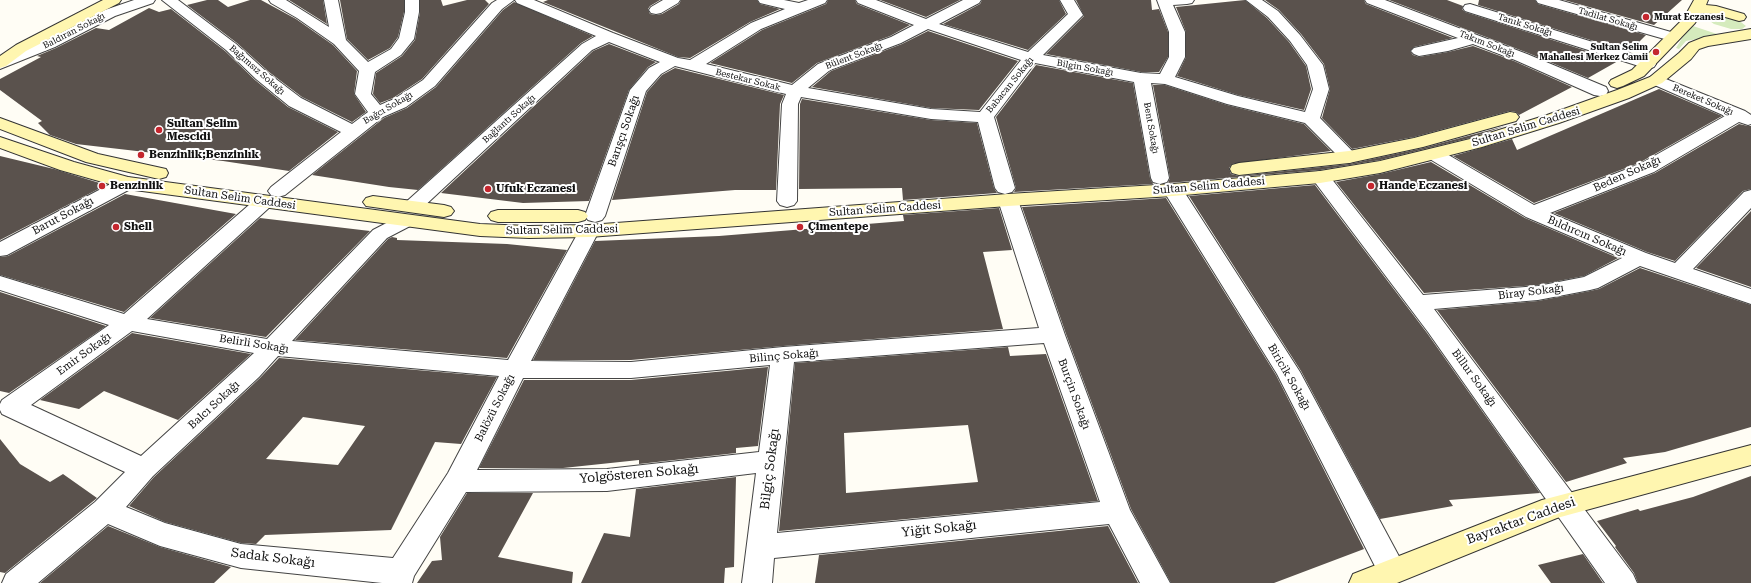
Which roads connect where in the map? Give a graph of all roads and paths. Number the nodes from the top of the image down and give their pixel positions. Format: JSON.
{"nodes":[{"id":1,"x":91,"y":0,"type":"edge"},
{"id":2,"x":114,"y":0,"type":"edge"},
{"id":3,"x":148,"y":0,"type":"edge"},
{"id":4,"x":169,"y":0,"type":"edge"},
{"id":5,"x":276,"y":0,"type":"edge"},
{"id":6,"x":331,"y":0,"type":"edge"},
{"id":7,"x":412,"y":0,"type":"edge"},
{"id":8,"x":507,"y":0,"type":"edge"},
{"id":9,"x":522,"y":0,"type":"edge"},
{"id":10,"x":673,"y":0,"type":"edge"},
{"id":11,"x":765,"y":0,"type":"edge"},
{"id":12,"x":820,"y":0,"type":"edge"},
{"id":13,"x":863,"y":0,"type":"edge"},
{"id":14,"x":974,"y":0,"type":"edge"},
{"id":15,"x":1067,"y":0,"type":"edge"},
{"id":16,"x":1187,"y":0,"type":"edge"},
{"id":17,"x":1253,"y":0,"type":"edge"},
{"id":18,"x":1372,"y":0,"type":"edge"},
{"id":19,"x":1543,"y":0,"type":"edge"},
{"id":20,"x":1165,"y":1,"type":"edge"},
{"id":21,"x":800,"y":8,"type":"junction"},
{"id":22,"x":656,"y":10,"type":"dead end"},
{"id":23,"x":1459,"y":13,"type":"edge"},
{"id":24,"x":1699,"y":16,"type":"edge"},
{"id":25,"x":1743,"y":23,"type":"edge"},
{"id":26,"x":926,"y":24,"type":"junction"},
{"id":27,"x":608,"y":36,"type":"junction"},
{"id":28,"x":1673,"y":37,"type":"junction"},
{"id":29,"x":1473,"y":39,"type":"junction"},
{"id":30,"x":339,"y":41,"type":"junction"},
{"id":31,"x":0,"y":46,"type":"edge"},
{"id":32,"x":1419,"y":51,"type":"dead end"},
{"id":33,"x":1031,"y":58,"type":"junction"},
{"id":34,"x":673,"y":62,"type":"junction"},
{"id":35,"x":0,"y":63,"type":"edge"},
{"id":36,"x":692,"y":66,"type":"junction"},
{"id":37,"x":367,"y":70,"type":"junction"},
{"id":38,"x":1647,"y":72,"type":"junction"},
{"id":39,"x":1140,"y":78,"type":"junction"},
{"id":40,"x":1166,"y":79,"type":"junction"},
{"id":41,"x":1600,"y":90,"type":"junction"},
{"id":42,"x":795,"y":91,"type":"junction"},
{"id":43,"x":377,"y":113,"type":"junction"},
{"id":44,"x":985,"y":117,"type":"junction"},
{"id":45,"x":1745,"y":118,"type":"edge"},
{"id":46,"x":1311,"y":119,"type":"junction"},
{"id":47,"x":0,"y":123,"type":"edge"},
{"id":48,"x":352,"y":131,"type":"junction"},
{"id":49,"x":0,"y":142,"type":"edge"},
{"id":50,"x":1417,"y":143,"type":"junction"},
{"id":51,"x":1434,"y":154,"type":"junction"},
{"id":52,"x":1349,"y":157,"type":"junction"},
{"id":53,"x":146,"y":172,"type":"junction"},
{"id":54,"x":1320,"y":177,"type":"junction"},
{"id":55,"x":127,"y":183,"type":"junction"},
{"id":56,"x":1167,"y":184,"type":"junction"},
{"id":57,"x":1007,"y":194,"type":"junction"},
{"id":58,"x":271,"y":196,"type":"junction"},
{"id":59,"x":1751,"y":196,"type":"edge"},
{"id":60,"x":791,"y":208,"type":"junction"},
{"id":61,"x":1533,"y":213,"type":"junction"},
{"id":62,"x":409,"y":214,"type":"junction"},
{"id":63,"x":592,"y":223,"type":"junction"},
{"id":64,"x":0,"y":250,"type":"edge"},
{"id":65,"x":1639,"y":258,"type":"junction"},
{"id":66,"x":1678,"y":272,"type":"junction"},
{"id":67,"x":0,"y":283,"type":"edge"},
{"id":68,"x":1751,"y":297,"type":"edge"},
{"id":69,"x":1417,"y":303,"type":"junction"},
{"id":70,"x":128,"y":323,"type":"junction"},
{"id":71,"x":1053,"y":335,"type":"junction"},
{"id":72,"x":274,"y":348,"type":"junction"},
{"id":73,"x":783,"y":355,"type":"junction"},
{"id":74,"x":515,"y":369,"type":"junction"},
{"id":75,"x":1751,"y":455,"type":"edge"},
{"id":76,"x":771,"y":461,"type":"junction"},
{"id":77,"x":144,"y":469,"type":"junction"},
{"id":78,"x":458,"y":481,"type":"junction"},
{"id":79,"x":1565,"y":503,"type":"junction"},
{"id":80,"x":105,"y":510,"type":"junction"},
{"id":81,"x":1117,"y":512,"type":"junction"},
{"id":82,"x":761,"y":547,"type":"junction"},
{"id":83,"x":1392,"y":571,"type":"junction"},
{"id":84,"x":399,"y":577,"type":"edge"},
{"id":85,"x":18,"y":583,"type":"edge"},
{"id":86,"x":757,"y":583,"type":"edge"},
{"id":87,"x":1155,"y":583,"type":"edge"},
{"id":88,"x":1364,"y":583,"type":"edge"},
{"id":89,"x":1622,"y":583,"type":"edge"}],
"edges":[{"from":1,"to":31,"type":"main road"},
{"from":2,"to":35,"type":"main road"},
{"from":3,"to":35,"type":"street","name":"Baldıran Sokağı"},
{"from":4,"to":48,"type":"street","name":"Bağımsız Sokağı"},
{"from":5,"to":30,"type":"street"},
{"from":6,"to":30,"type":"street"},
{"from":7,"to":37,"type":"street"},
{"from":8,"to":43,"type":"street","name":"Bağcı Sokağı"},
{"from":9,"to":27,"type":"street","name":"Bestekar Sokak"},
{"from":10,"to":22,"type":"street"},
{"from":11,"to":21,"type":"street"},
{"from":12,"to":21,"type":"street"},
{"from":13,"to":26,"type":"street","name":"Bilgin Sokağı"},
{"from":14,"to":26,"type":"street","name":"Bülent Sokağı"},
{"from":15,"to":33,"type":"street","name":"Babacan Sokağı"},
{"from":16,"to":20,"type":"street"},
{"from":17,"to":46,"type":"street"},
{"from":18,"to":23,"type":"street","name":"Takım Sokağı"},
{"from":19,"to":28,"type":"street","name":"Tadilat Sokağı"},
{"from":20,"to":40,"type":"street"},
{"from":21,"to":36,"type":"street"},
{"from":23,"to":29,"type":"street","name":"Takım Sokağı"},
{"from":23,"to":38,"type":"street","name":"Tanık Sokağı"},
{"from":24,"to":25,"type":"main road"},
{"from":24,"to":25,"type":"main road"},
{"from":24,"to":28,"type":"main road","name":"Sultan Selim Caddesi"},
{"from":25,"to":38,"type":"main road","name":"Sultan Selim Caddesi"},
{"from":26,"to":33,"type":"street","name":"Bilgin Sokağı"},
{"from":26,"to":42,"type":"street","name":"Bülent Sokağı"},
{"from":27,"to":34,"type":"street","name":"Bestekar Sokak"},
{"from":27,"to":62,"type":"street","name":"Bağlantı Sokağı"},
{"from":28,"to":38,"type":"main road","name":"Sultan Selim Caddesi"},
{"from":29,"to":32,"type":"street"},
{"from":29,"to":41,"type":"street","name":"Takım Sokağı"},
{"from":30,"to":37,"type":"street"},
{"from":33,"to":39,"type":"street","name":"Bilgin Sokağı"},
{"from":33,"to":44,"type":"street","name":"Babacan Sokağı"},
{"from":34,"to":36,"type":"street","name":"Bestekar Sokak"},
{"from":34,"to":63,"type":"street","name":"Barışçı Sokağı"},
{"from":36,"to":42,"type":"street","name":"Bestekar Sokak"},
{"from":37,"to":43,"type":"street"},
{"from":38,"to":41,"type":"main road","name":"Sultan Selim Caddesi"},
{"from":38,"to":45,"type":"street","name":"Bereket Sokağı"},
{"from":38,"to":51,"type":"main road","name":"Sultan Selim Caddesi"},
{"from":39,"to":40,"type":"street","name":"Bilgin Sokağı"},
{"from":39,"to":56,"type":"street","name":"Bent Sokağı"},
{"from":40,"to":46,"type":"street","name":"Bilgin Sokağı"},
{"from":41,"to":50,"type":"main road","name":"Sultan Selim Caddesi"},
{"from":42,"to":44,"type":"street","name":"Bestekar Sokak"},
{"from":42,"to":60,"type":"street"},
{"from":43,"to":48,"type":"street","name":"Bağcı Sokağı"},
{"from":44,"to":57,"type":"street","name":"Babacan Sokağı"},
{"from":45,"to":61,"type":"street","name":"Beden Sokağı"},
{"from":46,"to":52,"type":"street"},
{"from":47,"to":53,"type":"main road","name":"Sultan Selim Caddesi"},
{"from":48,"to":58,"type":"street","name":"Bağcı Sokağı"},
{"from":49,"to":55,"type":"main road","name":"Sultan Selim Caddesi"},
{"from":50,"to":51,"type":"main road"},
{"from":50,"to":52,"type":"main road","name":"Sultan Selim Caddesi"},
{"from":51,"to":54,"type":"main road","name":"Sultan Selim Caddesi"},
{"from":51,"to":61,"type":"street","name":"Bıldırcın Sokağı"},
{"from":52,"to":56,"type":"main road","name":"Sultan Selim Caddesi"},
{"from":53,"to":55,"type":"main road"},
{"from":53,"to":58,"type":"main road","name":"Sultan Selim Caddesi"},
{"from":54,"to":56,"type":"main road","name":"Sultan Selim Caddesi"},
{"from":54,"to":69,"type":"street","name":"Billur Sokağı"},
{"from":55,"to":58,"type":"main road","name":"Sultan Selim Caddesi"},
{"from":55,"to":64,"type":"street","name":"Barut Sokağı"},
{"from":56,"to":57,"type":"main road","name":"Sultan Selim Caddesi"},
{"from":56,"to":83,"type":"street","name":"Biricik Sokağı"},
{"from":57,"to":60,"type":"main road","name":"Sultan Selim Caddesi"},
{"from":57,"to":71,"type":"street","name":"Burçin Sokağı"},
{"from":58,"to":62,"type":"main road","name":"Sultan Selim Caddesi"},
{"from":58,"to":70,"type":"street","name":"Emir Sokağı"},
{"from":59,"to":66,"type":"street"},
{"from":60,"to":63,"type":"main road","name":"Sultan Selim Caddesi"},
{"from":61,"to":65,"type":"street","name":"Bıldırcın Sokağı"},
{"from":62,"to":63,"type":"main road","name":"Sultan Selim Caddesi"},
{"from":62,"to":72,"type":"street","name":"Balcı Sokağı"},
{"from":63,"to":74,"type":"street","name":"Balözü Sokağı"},
{"from":65,"to":66,"type":"street","name":"Bıldırcın Sokağı"},
{"from":65,"to":69,"type":"street","name":"Biray Sokağı"},
{"from":66,"to":68,"type":"street","name":"Bıldırcın Sokağı"},
{"from":67,"to":70,"type":"street","name":"Belirli Sokağı"},
{"from":69,"to":79,"type":"street","name":"Billur Sokağı"},
{"from":70,"to":72,"type":"street","name":"Belirli Sokağı"},
{"from":70,"to":77,"type":"street","name":"Emir Sokağı"},
{"from":71,"to":73,"type":"street","name":"Bilinç Sokağı"},
{"from":71,"to":81,"type":"street","name":"Burçin Sokağı"},
{"from":72,"to":74,"type":"street","name":"Belirli Sokağı"},
{"from":72,"to":77,"type":"street","name":"Balcı Sokağı"},
{"from":73,"to":74,"type":"street","name":"Bilinç Sokağı"},
{"from":73,"to":76,"type":"street","name":"Bilgiç Sokağı"},
{"from":74,"to":78,"type":"street","name":"Balözü Sokağı"},
{"from":75,"to":79,"type":"main road","name":"Bayraktar Caddesi"},
{"from":76,"to":78,"type":"street","name":"Yolgösteren Sokağı"},
{"from":76,"to":82,"type":"street","name":"Bilgiç Sokağı"},
{"from":77,"to":80,"type":"street","name":"Balcı Sokağı"},
{"from":78,"to":84,"type":"street","name":"Balözü Sokağı"},
{"from":79,"to":83,"type":"main road","name":"Bayraktar Caddesi"},
{"from":79,"to":89,"type":"street","name":"Billur Sokağı"},
{"from":80,"to":84,"type":"street","name":"Sadak Sokağı"},
{"from":80,"to":85,"type":"street","name":"Balcı Sokağı"},
{"from":81,"to":82,"type":"street","name":"Yiğit Sokağı"},
{"from":81,"to":87,"type":"street","name":"Burçin Sokağı"},
{"from":82,"to":86,"type":"street","name":"Bilgiç Sokağı"},
{"from":83,"to":88,"type":"main road","name":"Bayraktar Caddesi"}]}
